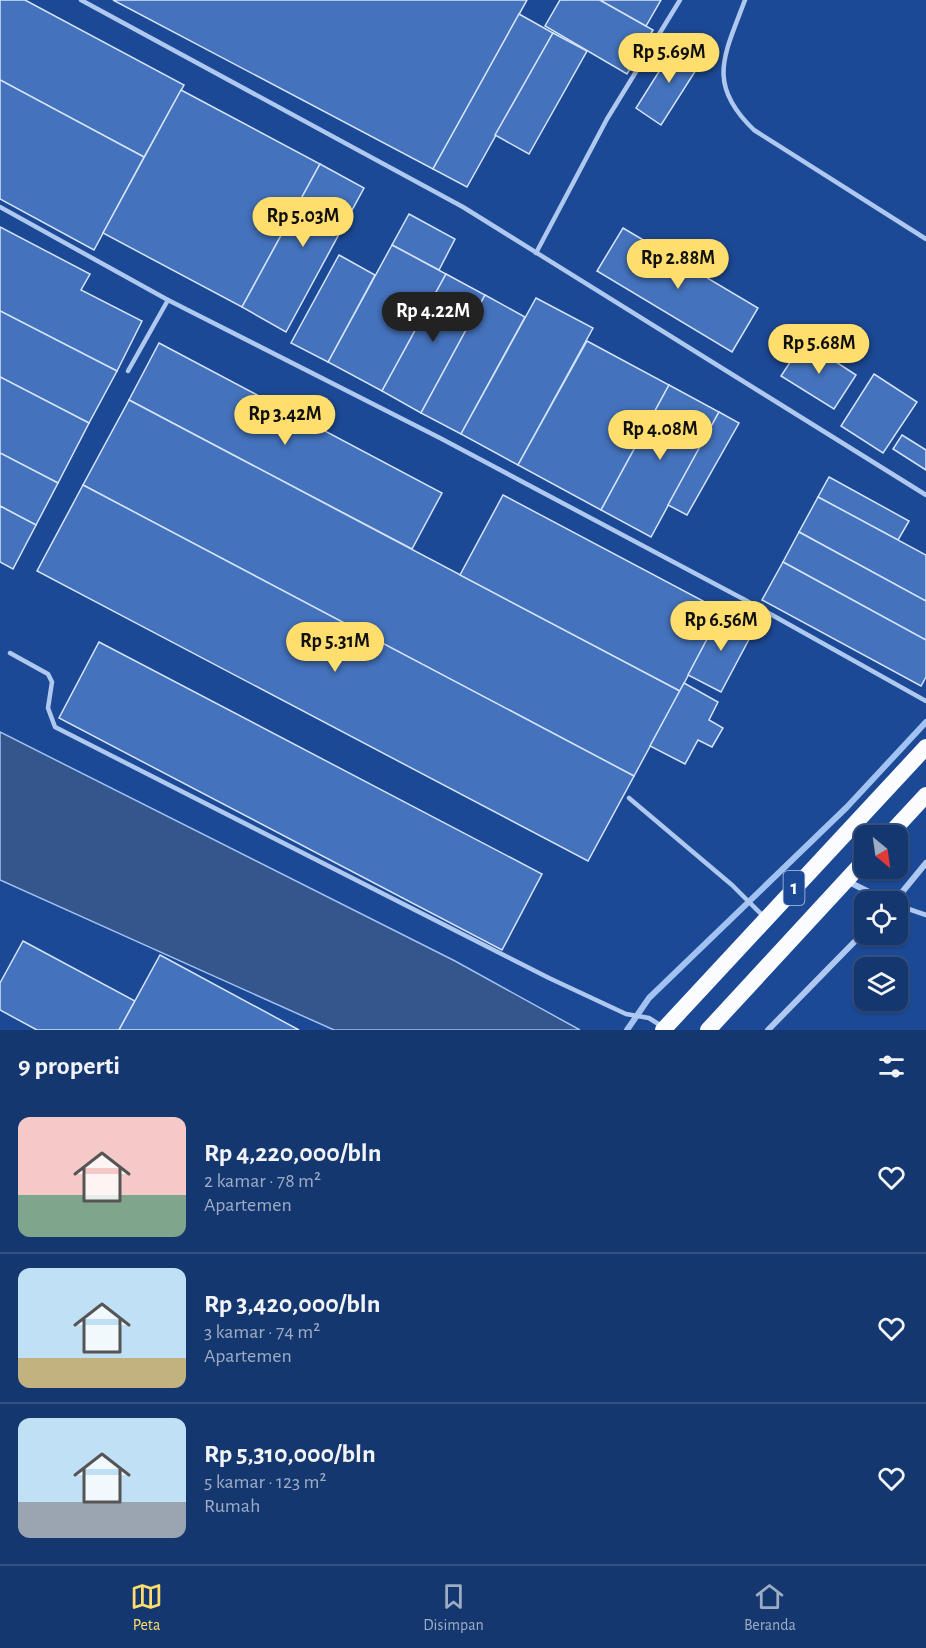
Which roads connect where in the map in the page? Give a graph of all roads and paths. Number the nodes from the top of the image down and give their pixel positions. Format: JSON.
{"nodes":[{"id":1,"x":81,"y":0,"type":"edge"},
{"id":2,"x":680,"y":0,"type":"edge"},
{"id":3,"x":745,"y":0,"type":"edge"},
{"id":4,"x":0,"y":207,"type":"edge"},
{"id":5,"x":926,"y":239,"type":"edge"},
{"id":6,"x":536,"y":253,"type":"junction"},
{"id":7,"x":168,"y":300,"type":"junction"},
{"id":8,"x":128,"y":371,"type":"dead end"},
{"id":9,"x":926,"y":495,"type":"edge"},
{"id":10,"x":10,"y":653,"type":"dead end"},
{"id":11,"x":926,"y":701,"type":"edge"},
{"id":12,"x":926,"y":747,"type":"edge"},
{"id":13,"x":926,"y":795,"type":"edge"},
{"id":14,"x":629,"y":798,"type":"dead end"},
{"id":15,"x":898,"y":825,"type":"edge"},
{"id":16,"x":926,"y":863,"type":"edge"},
{"id":17,"x":854,"y":872,"type":"edge"},
{"id":18,"x":846,"y":880,"type":"junction"},
{"id":19,"x":868,"y":891,"type":"edge"},
{"id":20,"x":903,"y":891,"type":"edge"},
{"id":21,"x":908,"y":909,"type":"edge"},
{"id":22,"x":926,"y":915,"type":"edge"},
{"id":23,"x":766,"y":918,"type":"junction"},
{"id":24,"x":854,"y":942,"type":"edge"},
{"id":25,"x":664,"y":1029,"type":"edge"},
{"id":26,"x":708,"y":1030,"type":"edge"},
{"id":27,"x":768,"y":1030,"type":"edge"}],
"edges":[{"from":1,"to":6,"type":"lane"},
{"from":2,"to":6,"type":"lane"},
{"from":3,"to":5,"type":"lane"},
{"from":4,"to":7,"type":"lane"},
{"from":6,"to":9,"type":"lane"},
{"from":7,"to":8,"type":"lane"},
{"from":7,"to":11,"type":"lane"},
{"from":10,"to":25,"type":"lane"},
{"from":12,"to":23,"type":"highway","number":"1"},
{"from":13,"to":15,"type":"highway"},
{"from":14,"to":23,"type":"lane"},
{"from":16,"to":20,"type":"street"},
{"from":17,"to":18,"type":"highway","number":"1"},
{"from":18,"to":19,"type":"street"},
{"from":18,"to":26,"type":"highway","number":"1"},
{"from":21,"to":22,"type":"lane"},
{"from":23,"to":25,"type":"highway","number":"1"},
{"from":24,"to":27,"type":"street"}]}
